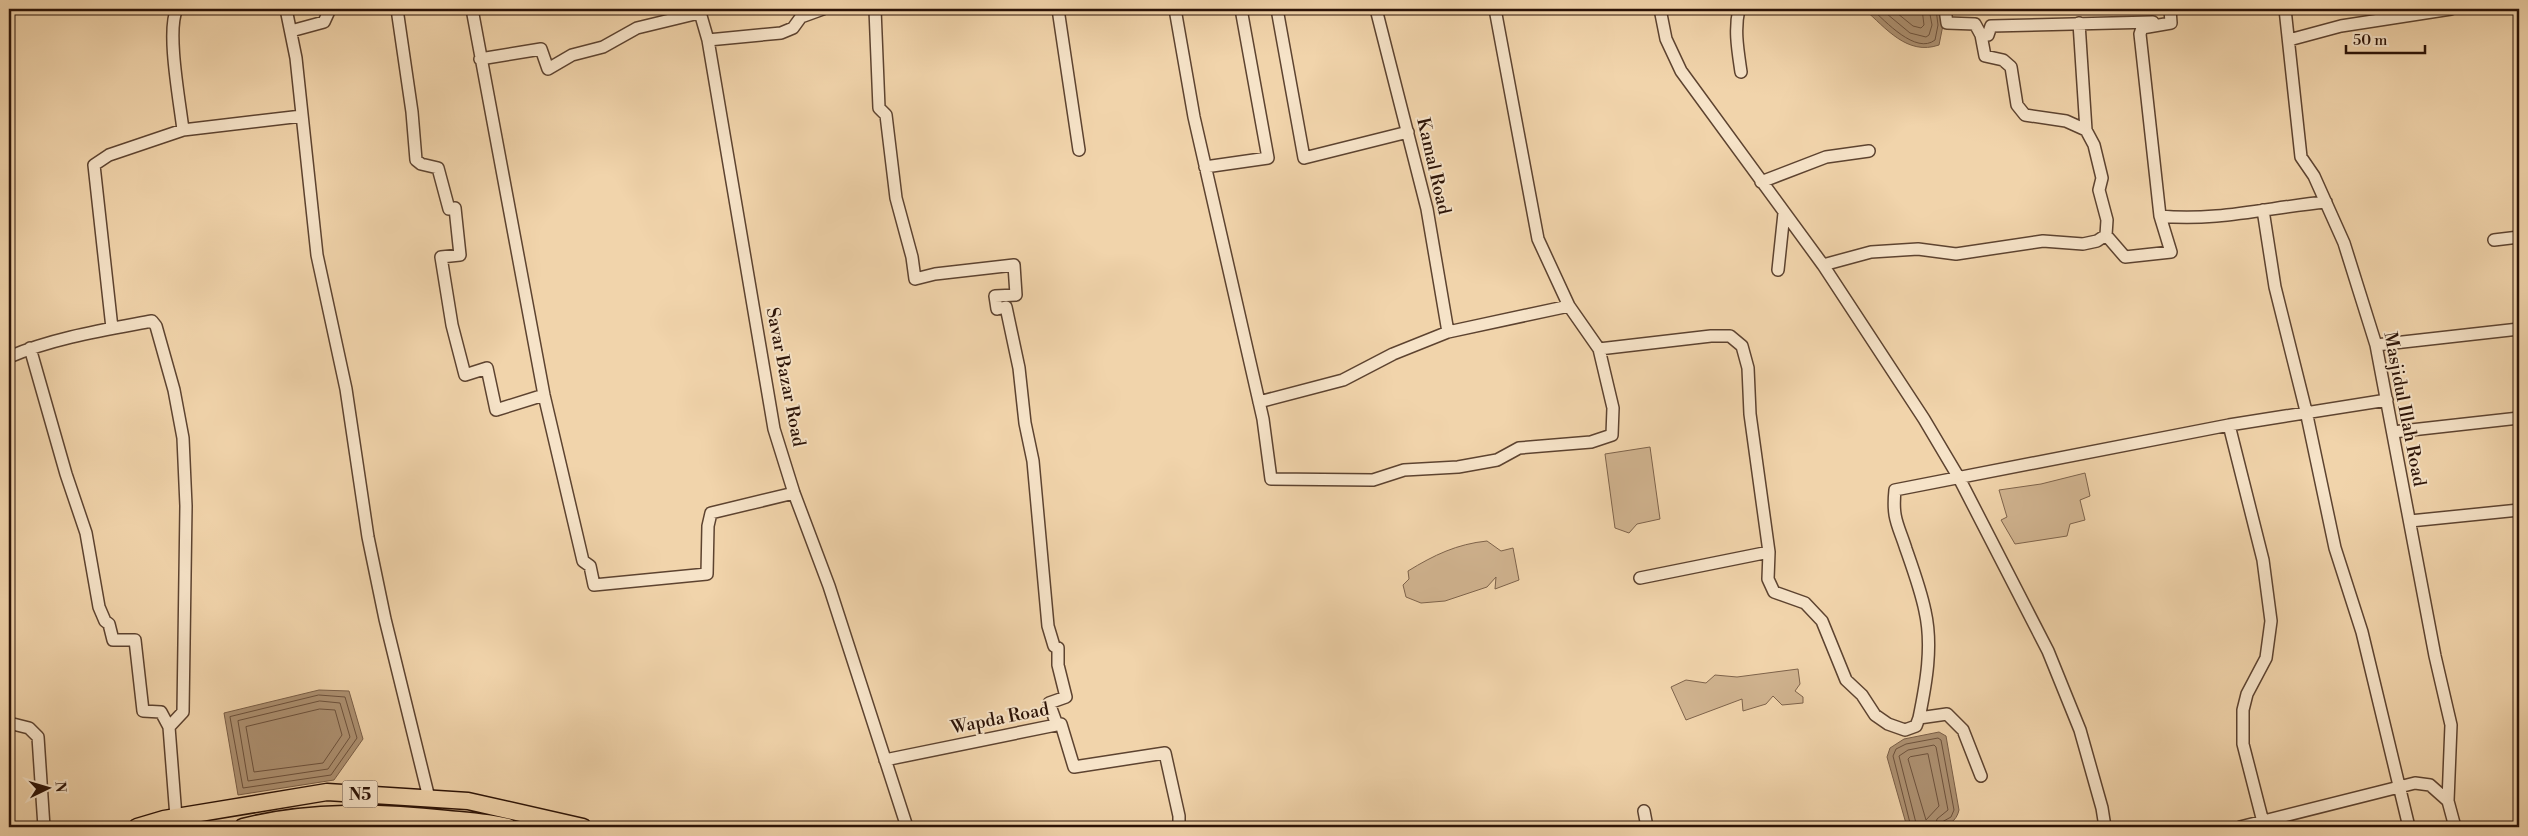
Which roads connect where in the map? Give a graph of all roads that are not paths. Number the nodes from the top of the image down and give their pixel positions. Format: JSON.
{"nodes":[{"id":1,"x":177,"y":9,"type":"edge"},
{"id":2,"x":286,"y":9,"type":"edge"},
{"id":3,"x":330,"y":9,"type":"edge"},
{"id":4,"x":397,"y":9,"type":"edge"},
{"id":5,"x":472,"y":9,"type":"edge"},
{"id":6,"x":823,"y":9,"type":"edge"},
{"id":7,"x":875,"y":9,"type":"edge"},
{"id":8,"x":1058,"y":9,"type":"edge"},
{"id":9,"x":1175,"y":9,"type":"edge"},
{"id":10,"x":1241,"y":9,"type":"edge"},
{"id":11,"x":1277,"y":9,"type":"edge"},
{"id":12,"x":1376,"y":9,"type":"edge"},
{"id":13,"x":1494,"y":9,"type":"edge"},
{"id":14,"x":1660,"y":9,"type":"edge"},
{"id":15,"x":1738,"y":9,"type":"edge"},
{"id":16,"x":1944,"y":9,"type":"edge"},
{"id":17,"x":2170,"y":9,"type":"edge"},
{"id":18,"x":2285,"y":9,"type":"edge"},
{"id":19,"x":2451,"y":9,"type":"edge"},
{"id":20,"x":699,"y":11,"type":"edge"},
{"id":21,"x":2080,"y":23,"type":"junction"},
{"id":22,"x":2172,"y":23,"type":"junction"},
{"id":23,"x":291,"y":31,"type":"junction"},
{"id":24,"x":1982,"y":35,"type":"junction"},
{"id":25,"x":708,"y":40,"type":"junction"},
{"id":26,"x":2289,"y":40,"type":"junction"},
{"id":27,"x":480,"y":59,"type":"junction"},
{"id":28,"x":1740,"y":72,"type":"dead end"},
{"id":29,"x":302,"y":116,"type":"junction"},
{"id":30,"x":183,"y":130,"type":"junction"},
{"id":31,"x":2086,"y":130,"type":"junction"},
{"id":32,"x":1408,"y":132,"type":"junction"},
{"id":33,"x":1079,"y":150,"type":"dead end"},
{"id":34,"x":1868,"y":151,"type":"dead end"},
{"id":35,"x":1205,"y":167,"type":"junction"},
{"id":36,"x":1761,"y":182,"type":"junction"},
{"id":37,"x":2326,"y":202,"type":"junction"},
{"id":38,"x":2263,"y":210,"type":"junction"},
{"id":39,"x":1784,"y":213,"type":"junction"},
{"id":40,"x":2160,"y":216,"type":"junction"},
{"id":41,"x":2106,"y":234,"type":"junction"},
{"id":42,"x":2519,"y":237,"type":"edge"},
{"id":43,"x":2494,"y":240,"type":"dead end"},
{"id":44,"x":1823,"y":264,"type":"junction"},
{"id":45,"x":1778,"y":270,"type":"dead end"},
{"id":46,"x":1569,"y":306,"type":"junction"},
{"id":47,"x":112,"y":328,"type":"junction"},
{"id":48,"x":2519,"y":329,"type":"edge"},
{"id":49,"x":1448,"y":332,"type":"junction"},
{"id":50,"x":2376,"y":345,"type":"junction"},
{"id":51,"x":30,"y":348,"type":"junction"},
{"id":52,"x":1599,"y":348,"type":"junction"},
{"id":53,"x":9,"y":357,"type":"edge"},
{"id":54,"x":544,"y":395,"type":"junction"},
{"id":55,"x":2387,"y":400,"type":"junction"},
{"id":56,"x":1259,"y":402,"type":"junction"},
{"id":57,"x":2306,"y":412,"type":"junction"},
{"id":58,"x":2519,"y":418,"type":"edge"},
{"id":59,"x":2229,"y":425,"type":"junction"},
{"id":60,"x":2393,"y":432,"type":"junction"},
{"id":61,"x":1959,"y":478,"type":"junction"},
{"id":62,"x":794,"y":493,"type":"junction"},
{"id":63,"x":2519,"y":510,"type":"edge"},
{"id":64,"x":2410,"y":521,"type":"junction"},
{"id":65,"x":1768,"y":552,"type":"junction"},
{"id":66,"x":1640,"y":578,"type":"dead end"},
{"id":67,"x":1919,"y":718,"type":"junction"},
{"id":68,"x":9,"y":723,"type":"edge"},
{"id":69,"x":1057,"y":725,"type":"junction"},
{"id":70,"x":169,"y":728,"type":"junction"},
{"id":71,"x":885,"y":760,"type":"junction"},
{"id":72,"x":1981,"y":776,"type":"dead end"},
{"id":73,"x":2398,"y":788,"type":"junction"},
{"id":74,"x":429,"y":798,"type":"junction"},
{"id":75,"x":2448,"y":801,"type":"junction"},
{"id":76,"x":1644,"y":811,"type":"dead end"},
{"id":77,"x":176,"y":817,"type":"junction"},
{"id":78,"x":356,"y":821,"type":"edge"},
{"id":79,"x":419,"y":822,"type":"edge"},
{"id":80,"x":2263,"y":822,"type":"junction"},
{"id":81,"x":44,"y":827,"type":"edge"},
{"id":82,"x":137,"y":827,"type":"edge"},
{"id":83,"x":243,"y":827,"type":"edge"},
{"id":84,"x":508,"y":827,"type":"edge"},
{"id":85,"x":583,"y":827,"type":"edge"},
{"id":86,"x":907,"y":827,"type":"edge"},
{"id":87,"x":1179,"y":827,"type":"edge"},
{"id":88,"x":1647,"y":827,"type":"edge"},
{"id":89,"x":2105,"y":827,"type":"edge"},
{"id":90,"x":2240,"y":827,"type":"edge"},
{"id":91,"x":2408,"y":827,"type":"edge"},
{"id":92,"x":2455,"y":827,"type":"edge"}],
"edges":[{"from":1,"to":30,"type":"street"},
{"from":2,"to":23,"type":"street"},
{"from":3,"to":23,"type":"street"},
{"from":4,"to":54,"type":"street"},
{"from":5,"to":27,"type":"street"},
{"from":6,"to":25,"type":"street"},
{"from":7,"to":69,"type":"street"},
{"from":8,"to":33,"type":"street"},
{"from":9,"to":35,"type":"street"},
{"from":10,"to":35,"type":"street"},
{"from":11,"to":32,"type":"street"},
{"from":12,"to":32,"type":"street","name":"Kamal Road"},
{"from":13,"to":46,"type":"street"},
{"from":14,"to":36,"type":"street"},
{"from":15,"to":28,"type":"street"},
{"from":16,"to":24,"type":"street"},
{"from":17,"to":22,"type":"street"},
{"from":18,"to":26,"type":"street","name":"Masjidul Illah Road"},
{"from":19,"to":26,"type":"street"},
{"from":20,"to":25,"type":"street","name":"Savar Bazar Road"},
{"from":20,"to":27,"type":"street"},
{"from":21,"to":22,"type":"street"},
{"from":21,"to":24,"type":"street"},
{"from":21,"to":31,"type":"street"},
{"from":22,"to":40,"type":"street"},
{"from":23,"to":29,"type":"street"},
{"from":24,"to":31,"type":"street"},
{"from":25,"to":62,"type":"street","name":"Savar Bazar Road"},
{"from":26,"to":37,"type":"street","name":"Masjidul Illah Road"},
{"from":27,"to":54,"type":"street"},
{"from":29,"to":30,"type":"street"},
{"from":29,"to":74,"type":"street"},
{"from":30,"to":47,"type":"street"},
{"from":31,"to":41,"type":"street"},
{"from":32,"to":49,"type":"street","name":"Kamal Road"},
{"from":34,"to":36,"type":"street"},
{"from":35,"to":56,"type":"street"},
{"from":36,"to":39,"type":"street"},
{"from":37,"to":38,"type":"street"},
{"from":37,"to":50,"type":"street","name":"Masjidul Illah Road"},
{"from":38,"to":40,"type":"street"},
{"from":38,"to":57,"type":"street"},
{"from":39,"to":44,"type":"street"},
{"from":39,"to":45,"type":"street"},
{"from":40,"to":41,"type":"street"},
{"from":41,"to":44,"type":"street"},
{"from":42,"to":43,"type":"street"},
{"from":44,"to":61,"type":"street"},
{"from":46,"to":49,"type":"street"},
{"from":46,"to":52,"type":"street"},
{"from":47,"to":51,"type":"street"},
{"from":47,"to":70,"type":"street"},
{"from":48,"to":50,"type":"street"},
{"from":49,"to":56,"type":"street"},
{"from":50,"to":55,"type":"street","name":"Masjidul Illah Road"},
{"from":51,"to":53,"type":"street"},
{"from":51,"to":70,"type":"street"},
{"from":52,"to":56,"type":"street"},
{"from":52,"to":65,"type":"street"},
{"from":54,"to":62,"type":"street"},
{"from":55,"to":57,"type":"street"},
{"from":55,"to":60,"type":"street","name":"Masjidul Illah Road"},
{"from":57,"to":59,"type":"street"},
{"from":57,"to":73,"type":"street"},
{"from":58,"to":60,"type":"street"},
{"from":59,"to":61,"type":"street"},
{"from":59,"to":80,"type":"street"},
{"from":60,"to":64,"type":"street","name":"Masjidul Illah Road"},
{"from":61,"to":67,"type":"street"},
{"from":61,"to":89,"type":"street"},
{"from":62,"to":71,"type":"street","name":"Savar Bazar Road"},
{"from":63,"to":64,"type":"street"},
{"from":64,"to":75,"type":"street","name":"Masjidul Illah Road"},
{"from":65,"to":66,"type":"street"},
{"from":65,"to":67,"type":"street"},
{"from":67,"to":72,"type":"street"},
{"from":68,"to":81,"type":"street"},
{"from":69,"to":71,"type":"street","name":"Wapda Road"},
{"from":69,"to":87,"type":"street","name":"Wapda Road"},
{"from":70,"to":77,"type":"street"},
{"from":71,"to":86,"type":"street","name":"Savar Bazar Road"},
{"from":73,"to":75,"type":"street"},
{"from":73,"to":80,"type":"street"},
{"from":73,"to":91,"type":"street"},
{"from":74,"to":77,"type":"highway","number":"N5"},
{"from":74,"to":85,"type":"highway","number":"N5"},
{"from":75,"to":92,"type":"street","name":"Masjidul Illah Road"},
{"from":76,"to":88,"type":"street"},
{"from":77,"to":82,"type":"highway","number":"N5"},
{"from":78,"to":79,"type":"highway","number":"N5"},
{"from":78,"to":83,"type":"highway","number":"N5"},
{"from":79,"to":84,"type":"highway","number":"N5"},
{"from":80,"to":90,"type":"street"}]}
